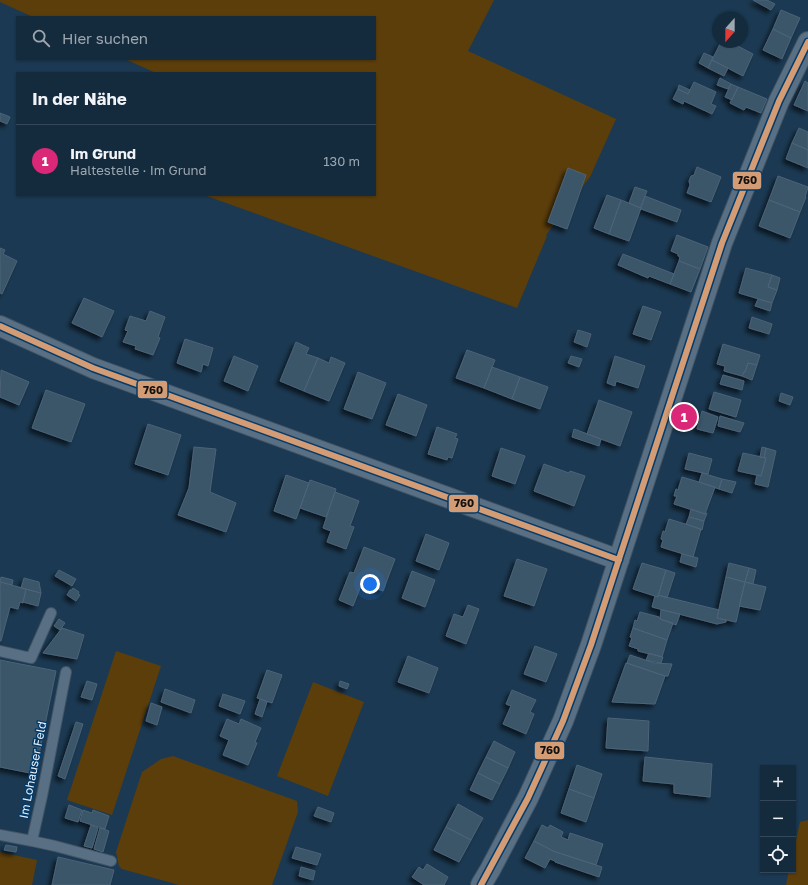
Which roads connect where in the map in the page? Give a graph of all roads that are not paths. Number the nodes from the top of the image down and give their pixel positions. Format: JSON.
{"nodes":[{"id":1,"x":808,"y":42,"type":"edge"},
{"id":2,"x":0,"y":326,"type":"edge"},
{"id":3,"x":619,"y":560,"type":"junction"},
{"id":4,"x":51,"y":613,"type":"dead end"},
{"id":5,"x":0,"y":651,"type":"edge"},
{"id":6,"x":66,"y":672,"type":"dead end"},
{"id":7,"x":0,"y":835,"type":"edge"},
{"id":8,"x":32,"y":841,"type":"junction"},
{"id":9,"x":111,"y":861,"type":"dead end"},
{"id":10,"x":481,"y":885,"type":"edge"}],
"edges":[{"from":1,"to":3,"type":"street"},
{"from":2,"to":3,"type":"street"},
{"from":3,"to":10,"type":"street"},
{"from":4,"to":5,"type":"lane"},
{"from":6,"to":8,"type":"lane","name":"Im Lohauser Feld"},
{"from":7,"to":8,"type":"lane"},
{"from":8,"to":9,"type":"lane"}]}
